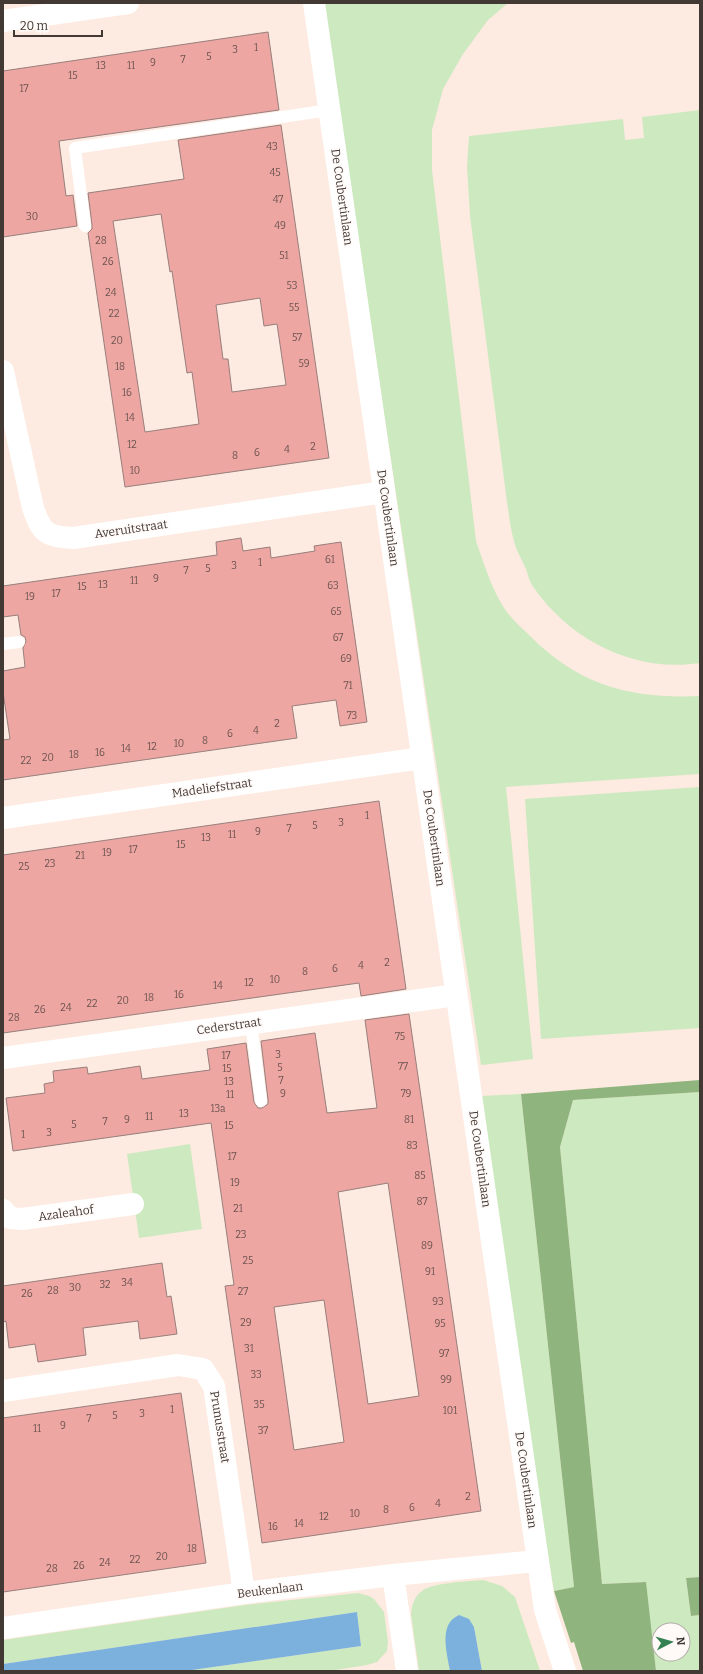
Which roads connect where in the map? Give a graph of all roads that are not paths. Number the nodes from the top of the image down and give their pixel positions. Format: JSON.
{"nodes":[{"id":1,"x":128,"y":3,"type":"edge"},
{"id":2,"x":314,"y":3,"type":"edge"},
{"id":3,"x":3,"y":21,"type":"edge"},
{"id":4,"x":329,"y":110,"type":"junction"},
{"id":5,"x":85,"y":226,"type":"dead end"},
{"id":6,"x":3,"y":371,"type":"edge"},
{"id":7,"x":384,"y":492,"type":"junction"},
{"id":8,"x":19,"y":642,"type":"dead end"},
{"id":9,"x":3,"y":644,"type":"edge"},
{"id":10,"x":422,"y":758,"type":"junction"},
{"id":11,"x":3,"y":818,"type":"edge"},
{"id":12,"x":456,"y":995,"type":"junction"},
{"id":13,"x":251,"y":1023,"type":"junction"},
{"id":14,"x":3,"y":1058,"type":"edge"},
{"id":15,"x":261,"y":1101,"type":"dead end"},
{"id":16,"x":133,"y":1204,"type":"dead end"},
{"id":17,"x":3,"y":1210,"type":"edge"},
{"id":18,"x":3,"y":1391,"type":"edge"},
{"id":19,"x":538,"y":1561,"type":"junction"},
{"id":20,"x":393,"y":1575,"type":"junction"},
{"id":21,"x":244,"y":1593,"type":"junction"},
{"id":22,"x":3,"y":1628,"type":"edge"},
{"id":23,"x":407,"y":1671,"type":"edge"},
{"id":24,"x":565,"y":1671,"type":"edge"}],
"edges":[{"from":1,"to":3,"type":"street"},
{"from":2,"to":4,"type":"street","name":"De Coubertinlaan"},
{"from":4,"to":5,"type":"lane"},
{"from":4,"to":7,"type":"street","name":"De Coubertinlaan"},
{"from":6,"to":7,"type":"street","name":"Averuitstraat"},
{"from":7,"to":10,"type":"street","name":"De Coubertinlaan"},
{"from":8,"to":9,"type":"lane"},
{"from":10,"to":11,"type":"street","name":"Madeliefstraat"},
{"from":10,"to":12,"type":"street","name":"De Coubertinlaan"},
{"from":12,"to":13,"type":"street","name":"Cederstraat"},
{"from":12,"to":19,"type":"street","name":"De Coubertinlaan"},
{"from":13,"to":14,"type":"street","name":"Cederstraat"},
{"from":13,"to":15,"type":"lane"},
{"from":16,"to":17,"type":"street","name":"Azaleahof"},
{"from":18,"to":21,"type":"street","name":"Prunusstraat"},
{"from":19,"to":20,"type":"street","name":"Beukenlaan"},
{"from":19,"to":24,"type":"street","name":"De Coubertinlaan"},
{"from":20,"to":21,"type":"street","name":"Beukenlaan"},
{"from":20,"to":23,"type":"street"},
{"from":21,"to":22,"type":"street","name":"Beukenlaan"}]}
